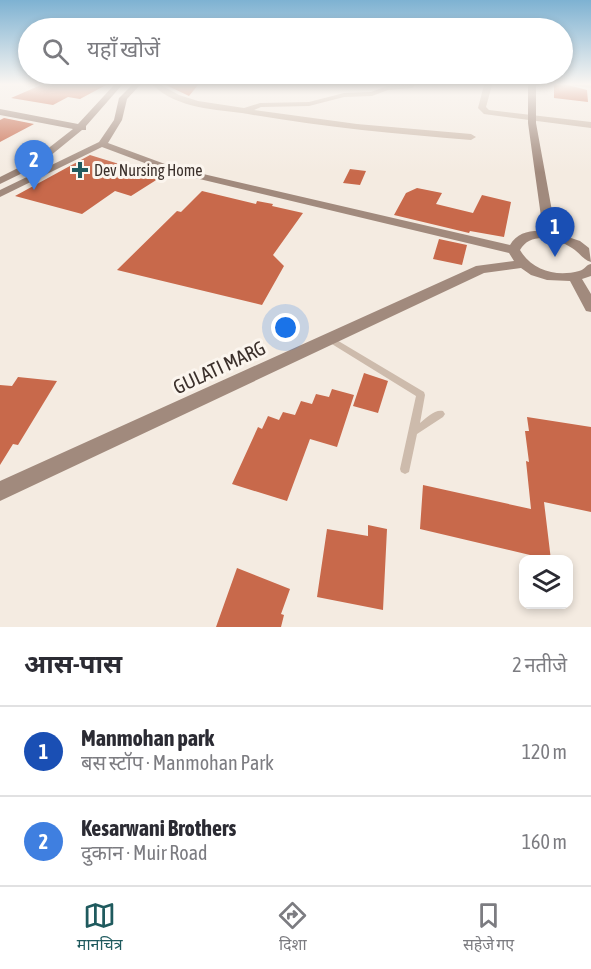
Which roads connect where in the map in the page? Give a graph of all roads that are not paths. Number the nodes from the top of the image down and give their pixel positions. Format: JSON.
{"nodes":[{"id":1,"x":15,"y":114,"type":"edge"},
{"id":2,"x":94,"y":114,"type":"edge"},
{"id":3,"x":118,"y":114,"type":"edge"},
{"id":4,"x":261,"y":114,"type":"edge"},
{"id":5,"x":504,"y":114,"type":"edge"},
{"id":6,"x":532,"y":114,"type":"edge"},
{"id":7,"x":532,"y":118,"type":"junction"},
{"id":8,"x":85,"y":125,"type":"junction"},
{"id":9,"x":591,"y":125,"type":"edge"},
{"id":10,"x":114,"y":126,"type":"junction"},
{"id":11,"x":471,"y":137,"type":"dead end"},
{"id":12,"x":59,"y":146,"type":"junction"},
{"id":13,"x":97,"y":146,"type":"junction"},
{"id":14,"x":0,"y":181,"type":"edge"},
{"id":15,"x":0,"y":194,"type":"edge"},
{"id":16,"x":550,"y":235,"type":"junction"},
{"id":17,"x":519,"y":257,"type":"junction"},
{"id":18,"x":591,"y":258,"type":"edge"},
{"id":19,"x":591,"y":268,"type":"edge"},
{"id":20,"x":575,"y":278,"type":"junction"},
{"id":21,"x":591,"y":307,"type":"edge"},
{"id":22,"x":330,"y":339,"type":"junction"},
{"id":23,"x":440,"y":414,"type":"dead end"},
{"id":24,"x":413,"y":432,"type":"junction"},
{"id":25,"x":405,"y":469,"type":"dead end"},
{"id":26,"x":0,"y":491,"type":"edge"}],
"edges":[{"from":1,"to":8,"type":"main road"},
{"from":2,"to":8,"type":"main road"},
{"from":3,"to":10,"type":"main road"},
{"from":4,"to":11,"type":"street"},
{"from":5,"to":7,"type":"street"},
{"from":6,"to":7,"type":"main road"},
{"from":7,"to":9,"type":"street"},
{"from":7,"to":16,"type":"main road"},
{"from":8,"to":10,"type":"main road"},
{"from":8,"to":12,"type":"main road"},
{"from":10,"to":13,"type":"main road"},
{"from":12,"to":13,"type":"main road"},
{"from":12,"to":14,"type":"main road"},
{"from":13,"to":15,"type":"main road"},
{"from":13,"to":17,"type":"main road"},
{"from":16,"to":17,"type":"main road"},
{"from":16,"to":18,"type":"main road"},
{"from":17,"to":20,"type":"main road"},
{"from":17,"to":22,"type":"main road","name":"GULATI MARG"},
{"from":19,"to":20,"type":"main road"},
{"from":20,"to":21,"type":"main road"},
{"from":22,"to":24,"type":"lane"},
{"from":22,"to":26,"type":"main road","name":"GULATI MARG"},
{"from":23,"to":24,"type":"lane"},
{"from":24,"to":25,"type":"lane"}]}
